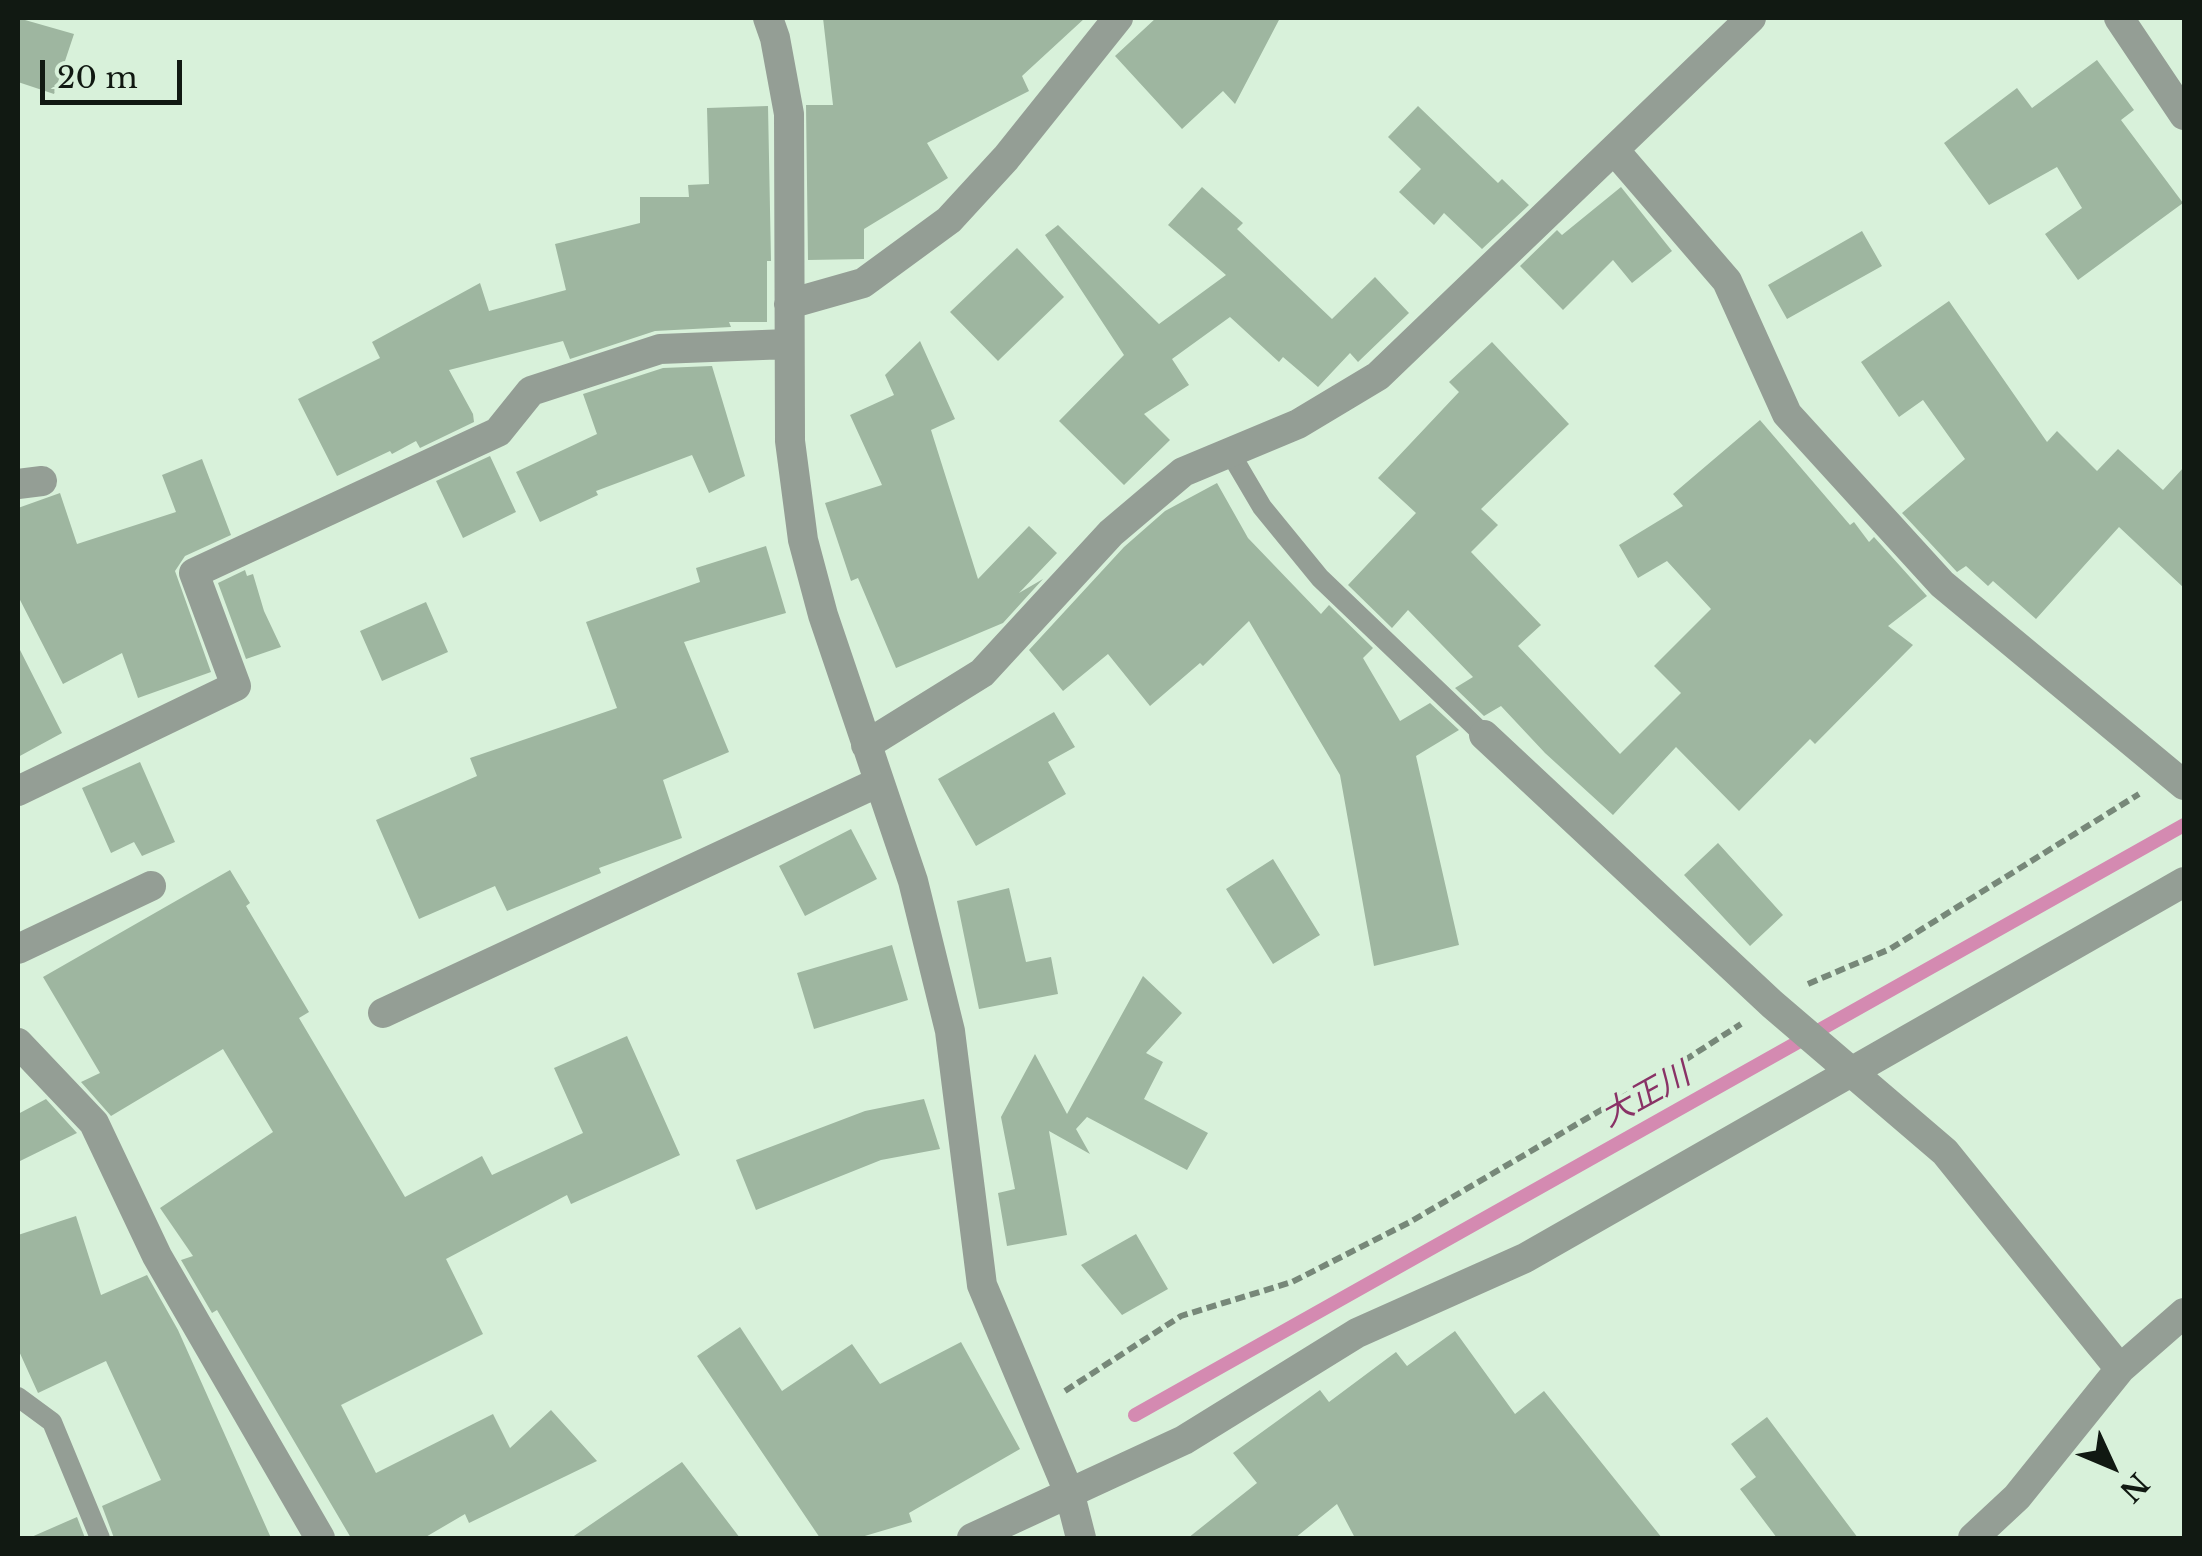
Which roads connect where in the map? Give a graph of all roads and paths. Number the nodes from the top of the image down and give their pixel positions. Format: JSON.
{"nodes":[{"id":1,"x":1118,"y":18,"type":"edge"},
{"id":2,"x":1751,"y":18,"type":"edge"},
{"id":3,"x":2119,"y":18,"type":"edge"},
{"id":4,"x":774,"y":24,"type":"edge"},
{"id":5,"x":2184,"y":115,"type":"edge"},
{"id":6,"x":1615,"y":151,"type":"junction"},
{"id":7,"x":789,"y":304,"type":"junction"},
{"id":8,"x":788,"y":344,"type":"junction"},
{"id":9,"x":1229,"y":451,"type":"junction"},
{"id":10,"x":1484,"y":736,"type":"joint"},
{"id":11,"x":866,"y":745,"type":"junction"},
{"id":12,"x":2178,"y":780,"type":"edge"},
{"id":13,"x":879,"y":782,"type":"junction"},
{"id":14,"x":18,"y":791,"type":"edge"},
{"id":15,"x":2184,"y":882,"type":"edge"},
{"id":16,"x":151,"y":886,"type":"dead end"},
{"id":17,"x":18,"y":949,"type":"edge"},
{"id":18,"x":1772,"y":1004,"type":"junction"},
{"id":19,"x":383,"y":1013,"type":"dead end"},
{"id":20,"x":18,"y":1043,"type":"edge"},
{"id":21,"x":1851,"y":1073,"type":"junction"},
{"id":22,"x":2184,"y":1313,"type":"edge"},
{"id":23,"x":2120,"y":1369,"type":"junction"},
{"id":24,"x":18,"y":1397,"type":"edge"},
{"id":25,"x":1035,"y":1410,"type":"junction"},
{"id":26,"x":1070,"y":1496,"type":"junction"},
{"id":27,"x":100,"y":1538,"type":"edge"},
{"id":28,"x":320,"y":1538,"type":"edge"},
{"id":29,"x":972,"y":1538,"type":"edge"},
{"id":30,"x":1081,"y":1538,"type":"edge"},
{"id":31,"x":1973,"y":1538,"type":"edge"}],
"edges":[{"from":1,"to":7,"type":"street"},
{"from":2,"to":6,"type":"street"},
{"from":3,"to":5,"type":"street"},
{"from":4,"to":7,"type":"street"},
{"from":6,"to":9,"type":"street"},
{"from":6,"to":12,"type":"street"},
{"from":7,"to":8,"type":"street"},
{"from":8,"to":11,"type":"street"},
{"from":8,"to":14,"type":"street"},
{"from":9,"to":10,"type":"lane"},
{"from":9,"to":11,"type":"street"},
{"from":10,"to":18,"type":"street"},
{"from":11,"to":13,"type":"street"},
{"from":12,"to":18,"type":"path"},
{"from":13,"to":19,"type":"street"},
{"from":13,"to":25,"type":"street"},
{"from":15,"to":21,"type":"street"},
{"from":16,"to":17,"type":"street"},
{"from":18,"to":21,"type":"street"},
{"from":18,"to":25,"type":"path"},
{"from":20,"to":28,"type":"street"},
{"from":21,"to":23,"type":"street"},
{"from":21,"to":26,"type":"street"},
{"from":22,"to":23,"type":"street"},
{"from":23,"to":31,"type":"street"},
{"from":24,"to":27,"type":"lane"},
{"from":25,"to":26,"type":"street"},
{"from":26,"to":29,"type":"street"},
{"from":26,"to":30,"type":"street"}]}
